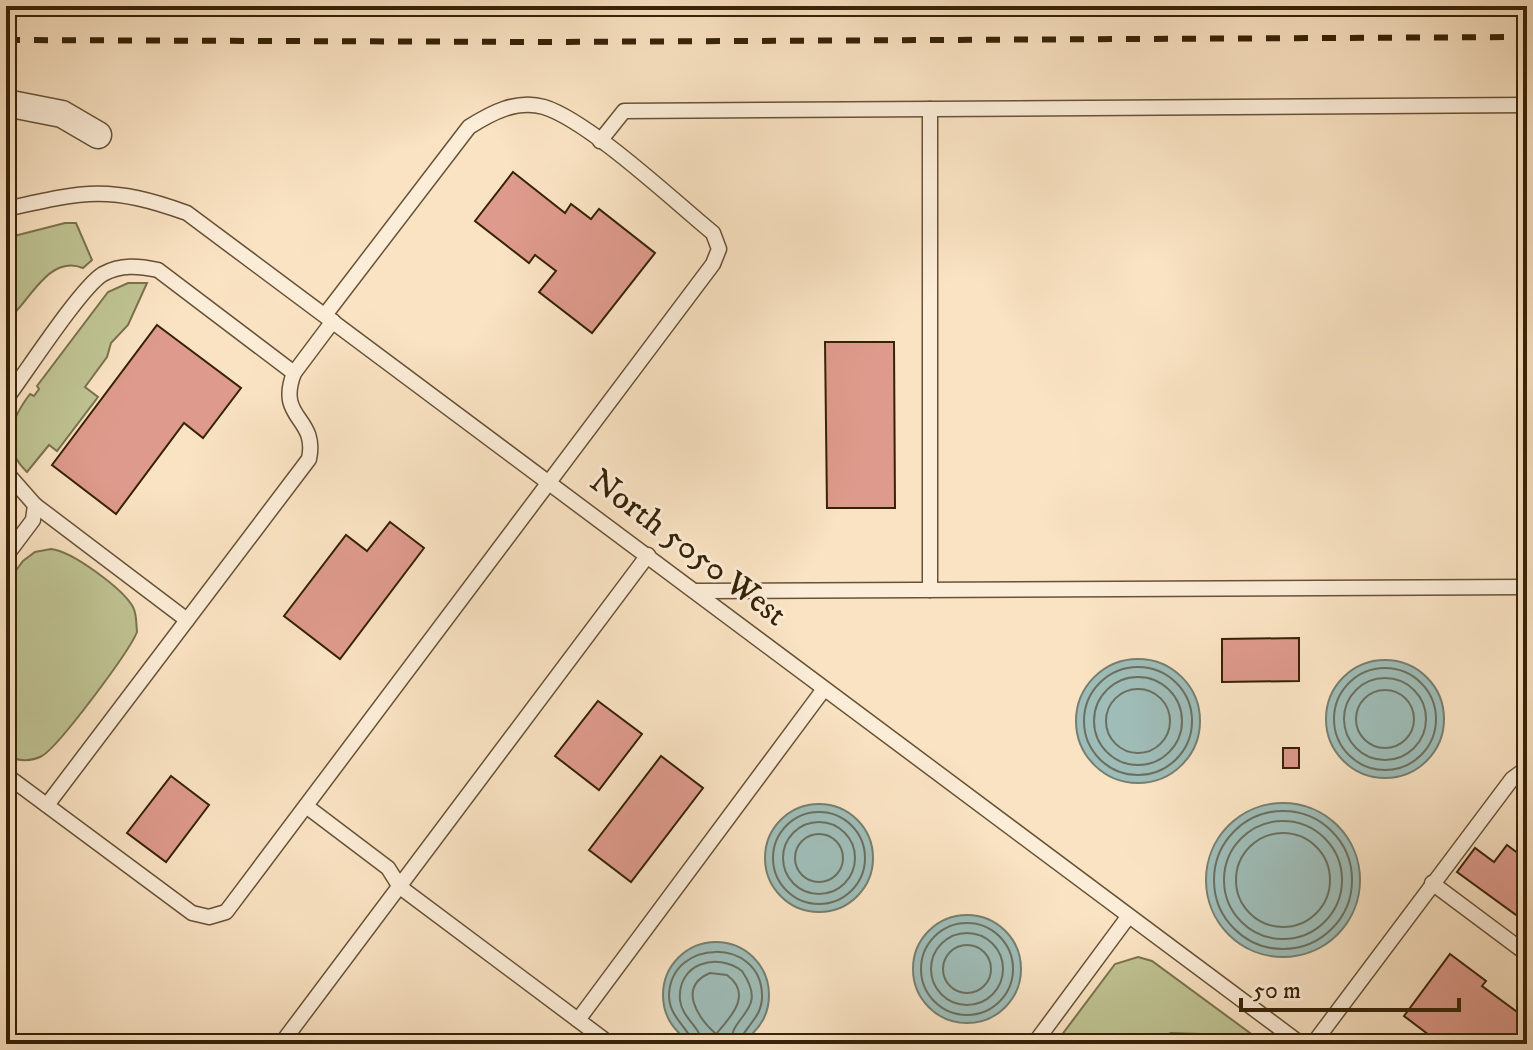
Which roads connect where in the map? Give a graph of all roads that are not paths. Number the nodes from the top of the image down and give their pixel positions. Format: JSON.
{"nodes":[{"id":1,"x":6,"y":103,"type":"edge"},
{"id":2,"x":1527,"y":105,"type":"edge"},
{"id":3,"x":930,"y":109,"type":"junction"},
{"id":4,"x":98,"y":135,"type":"dead end"},
{"id":5,"x":600,"y":141,"type":"junction"},
{"id":6,"x":6,"y":209,"type":"edge"},
{"id":7,"x":329,"y":318,"type":"junction"},
{"id":8,"x":294,"y":373,"type":"junction"},
{"id":9,"x":6,"y":399,"type":"edge"},
{"id":10,"x":6,"y":472,"type":"edge"},
{"id":11,"x":551,"y":481,"type":"junction"},
{"id":12,"x":35,"y":505,"type":"junction"},
{"id":13,"x":648,"y":555,"type":"junction"},
{"id":14,"x":6,"y":556,"type":"edge"},
{"id":15,"x":1527,"y":587,"type":"edge"},
{"id":16,"x":930,"y":590,"type":"junction"},
{"id":17,"x":696,"y":591,"type":"junction"},
{"id":18,"x":187,"y":620,"type":"junction"},
{"id":19,"x":824,"y":689,"type":"junction"},
{"id":20,"x":1527,"y":768,"type":"edge"},
{"id":21,"x":6,"y":775,"type":"edge"},
{"id":22,"x":47,"y":805,"type":"junction"},
{"id":23,"x":306,"y":806,"type":"junction"},
{"id":24,"x":1432,"y":883,"type":"junction"},
{"id":25,"x":400,"y":887,"type":"junction"},
{"id":26,"x":1128,"y":917,"type":"junction"},
{"id":27,"x":1527,"y":954,"type":"edge"},
{"id":28,"x":578,"y":1020,"type":"junction"},
{"id":29,"x":281,"y":1044,"type":"edge"},
{"id":30,"x":610,"y":1044,"type":"edge"},
{"id":31,"x":1034,"y":1044,"type":"edge"},
{"id":32,"x":1301,"y":1044,"type":"edge"},
{"id":33,"x":1313,"y":1044,"type":"edge"}],
"edges":[{"from":1,"to":4,"type":"street"},
{"from":2,"to":3,"type":"lane"},
{"from":3,"to":5,"type":"lane"},
{"from":3,"to":16,"type":"lane"},
{"from":5,"to":7,"type":"lane"},
{"from":5,"to":11,"type":"lane"},
{"from":6,"to":7,"type":"lane","name":"North 5050 West"},
{"from":7,"to":8,"type":"lane"},
{"from":7,"to":11,"type":"lane","name":"North 5050 West"},
{"from":8,"to":9,"type":"lane"},
{"from":8,"to":18,"type":"lane"},
{"from":10,"to":12,"type":"lane"},
{"from":11,"to":13,"type":"lane","name":"North 5050 West"},
{"from":11,"to":23,"type":"lane"},
{"from":12,"to":14,"type":"lane"},
{"from":12,"to":18,"type":"lane"},
{"from":13,"to":17,"type":"lane","name":"North 5050 West"},
{"from":13,"to":25,"type":"lane"},
{"from":15,"to":16,"type":"lane"},
{"from":16,"to":17,"type":"lane"},
{"from":17,"to":19,"type":"lane","name":"North 5050 West"},
{"from":18,"to":22,"type":"lane"},
{"from":19,"to":26,"type":"lane","name":"North 5050 West"},
{"from":19,"to":28,"type":"lane"},
{"from":20,"to":24,"type":"lane"},
{"from":21,"to":22,"type":"lane"},
{"from":22,"to":23,"type":"lane"},
{"from":23,"to":25,"type":"lane"},
{"from":24,"to":27,"type":"lane"},
{"from":24,"to":33,"type":"lane"},
{"from":25,"to":28,"type":"lane"},
{"from":25,"to":29,"type":"lane"},
{"from":26,"to":31,"type":"lane"},
{"from":26,"to":32,"type":"lane","name":"North 5050 West"},
{"from":28,"to":30,"type":"lane"}]}
